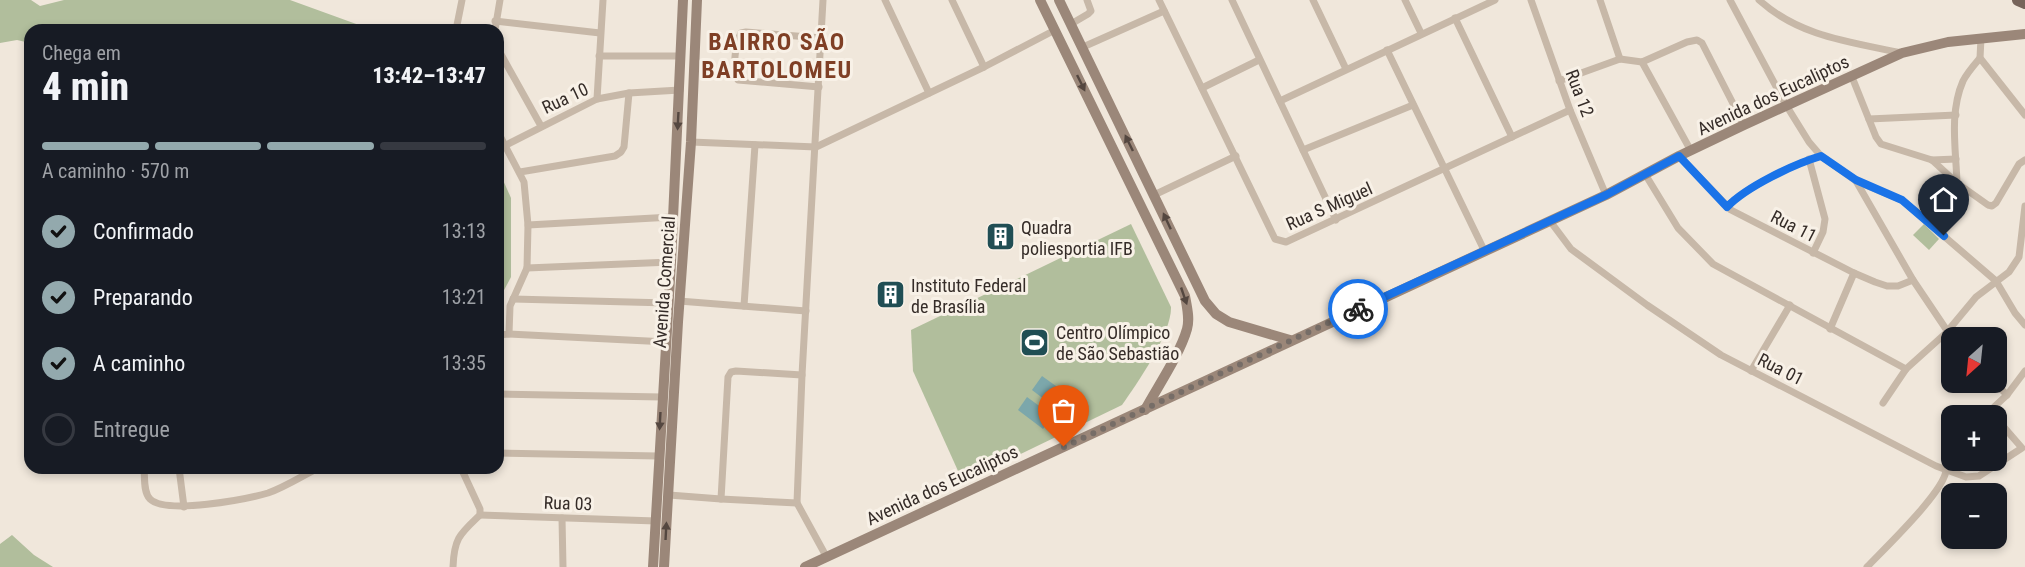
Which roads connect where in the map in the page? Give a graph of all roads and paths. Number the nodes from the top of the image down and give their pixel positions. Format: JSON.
{"nodes":[{"id":1,"x":462,"y":0,"type":"edge"},
{"id":2,"x":500,"y":0,"type":"edge"},
{"id":3,"x":603,"y":0,"type":"edge"},
{"id":4,"x":683,"y":0,"type":"edge"},
{"id":5,"x":697,"y":0,"type":"edge"},
{"id":6,"x":823,"y":0,"type":"edge"},
{"id":7,"x":885,"y":0,"type":"edge"},
{"id":8,"x":952,"y":0,"type":"edge"},
{"id":9,"x":1040,"y":0,"type":"edge"},
{"id":10,"x":1059,"y":0,"type":"edge"},
{"id":11,"x":1087,"y":0,"type":"edge"},
{"id":12,"x":1159,"y":0,"type":"edge"},
{"id":13,"x":1232,"y":0,"type":"edge"},
{"id":14,"x":1313,"y":0,"type":"edge"},
{"id":15,"x":1405,"y":0,"type":"edge"},
{"id":16,"x":1495,"y":0,"type":"edge"},
{"id":17,"x":1531,"y":0,"type":"edge"},
{"id":18,"x":1600,"y":0,"type":"edge"},
{"id":19,"x":1730,"y":0,"type":"edge"},
{"id":20,"x":1760,"y":0,"type":"edge"},
{"id":21,"x":2018,"y":0,"type":"edge"},
{"id":22,"x":2025,"y":3,"type":"edge"},
{"id":23,"x":1164,"y":11,"type":"junction"},
{"id":24,"x":1455,"y":18,"type":"junction"},
{"id":25,"x":495,"y":21,"type":"joint"},
{"id":26,"x":457,"y":24,"type":"edge"},
{"id":27,"x":1074,"y":29,"type":"junction"},
{"id":28,"x":1055,"y":30,"type":"junction"},
{"id":29,"x":2021,"y":32,"type":"edge"},
{"id":30,"x":600,"y":33,"type":"junction"},
{"id":31,"x":1421,"y":33,"type":"junction"},
{"id":32,"x":821,"y":38,"type":"junction"},
{"id":33,"x":1981,"y":38,"type":"junction"},
{"id":34,"x":1060,"y":42,"type":"junction"},
{"id":35,"x":1083,"y":47,"type":"junction"},
{"id":36,"x":1387,"y":50,"type":"junction"},
{"id":37,"x":1902,"y":53,"type":"junction"},
{"id":38,"x":599,"y":56,"type":"junction"},
{"id":39,"x":680,"y":56,"type":"junction"},
{"id":40,"x":1980,"y":58,"type":"junction"},
{"id":41,"x":1620,"y":59,"type":"junction"},
{"id":42,"x":504,"y":60,"type":"edge"},
{"id":43,"x":1259,"y":60,"type":"junction"},
{"id":44,"x":1642,"y":63,"type":"junction"},
{"id":45,"x":984,"y":67,"type":"junction"},
{"id":46,"x":1346,"y":69,"type":"junction"},
{"id":47,"x":1852,"y":76,"type":"junction"},
{"id":48,"x":1559,"y":81,"type":"junction"},
{"id":49,"x":819,"y":87,"type":"junction"},
{"id":50,"x":1202,"y":88,"type":"junction"},
{"id":51,"x":680,"y":90,"type":"junction"},
{"id":52,"x":629,"y":93,"type":"junction"},
{"id":53,"x":929,"y":93,"type":"junction"},
{"id":54,"x":597,"y":99,"type":"junction"},
{"id":55,"x":1280,"y":101,"type":"junction"},
{"id":56,"x":1413,"y":105,"type":"junction"},
{"id":57,"x":1786,"y":105,"type":"junction"},
{"id":58,"x":1570,"y":110,"type":"junction"},
{"id":59,"x":1956,"y":115,"type":"junction"},
{"id":60,"x":2025,"y":115,"type":"edge"},
{"id":61,"x":1869,"y":119,"type":"junction"},
{"id":62,"x":1744,"y":124,"type":"junction"},
{"id":63,"x":541,"y":126,"type":"junction"},
{"id":64,"x":1512,"y":137,"type":"junction"},
{"id":65,"x":691,"y":142,"type":"junction"},
{"id":66,"x":755,"y":145,"type":"junction"},
{"id":67,"x":504,"y":146,"type":"joint"},
{"id":68,"x":816,"y":147,"type":"junction"},
{"id":69,"x":1303,"y":150,"type":"junction"},
{"id":70,"x":1691,"y":151,"type":"junction"},
{"id":71,"x":1236,"y":156,"type":"junction"},
{"id":72,"x":1679,"y":156,"type":"junction"},
{"id":73,"x":1821,"y":156,"type":"junction"},
{"id":74,"x":1809,"y":159,"type":"junction"},
{"id":75,"x":1956,"y":159,"type":"junction"},
{"id":76,"x":1932,"y":160,"type":"junction"},
{"id":77,"x":2025,"y":160,"type":"edge"},
{"id":78,"x":1444,"y":169,"type":"junction"},
{"id":79,"x":520,"y":172,"type":"junction"},
{"id":80,"x":1645,"y":174,"type":"junction"},
{"id":81,"x":1856,"y":180,"type":"junction"},
{"id":82,"x":1958,"y":183,"type":"junction"},
{"id":83,"x":1154,"y":195,"type":"junction"},
{"id":84,"x":1606,"y":195,"type":"junction"},
{"id":85,"x":2025,"y":206,"type":"edge"},
{"id":86,"x":1727,"y":207,"type":"junction"},
{"id":87,"x":672,"y":217,"type":"junction"},
{"id":88,"x":1336,"y":220,"type":"junction"},
{"id":89,"x":1550,"y":221,"type":"junction"},
{"id":90,"x":528,"y":225,"type":"junction"},
{"id":91,"x":1484,"y":250,"type":"junction"},
{"id":92,"x":1813,"y":253,"type":"junction"},
{"id":93,"x":1186,"y":261,"type":"junction"},
{"id":94,"x":671,"y":262,"type":"junction"},
{"id":95,"x":1172,"y":267,"type":"junction"},
{"id":96,"x":528,"y":268,"type":"junction"},
{"id":97,"x":1854,"y":273,"type":"junction"},
{"id":98,"x":675,"y":279,"type":"junction"},
{"id":99,"x":1913,"y":280,"type":"junction"},
{"id":100,"x":1996,"y":281,"type":"junction"},
{"id":101,"x":513,"y":299,"type":"junction"},
{"id":102,"x":674,"y":302,"type":"junction"},
{"id":103,"x":1790,"y":305,"type":"junction"},
{"id":104,"x":744,"y":306,"type":"junction"},
{"id":105,"x":806,"y":311,"type":"junction"},
{"id":106,"x":673,"y":322,"type":"junction"},
{"id":107,"x":2025,"y":325,"type":"edge"},
{"id":108,"x":1943,"y":327,"type":"edge"},
{"id":109,"x":1954,"y":327,"type":"edge"},
{"id":110,"x":1830,"y":329,"type":"junction"},
{"id":111,"x":504,"y":334,"type":"edge"},
{"id":112,"x":509,"y":334,"type":"junction"},
{"id":113,"x":1290,"y":340,"type":"junction"},
{"id":114,"x":667,"y":342,"type":"junction"},
{"id":115,"x":1941,"y":342,"type":"edge"},
{"id":116,"x":1906,"y":369,"type":"junction"},
{"id":117,"x":1751,"y":371,"type":"junction"},
{"id":118,"x":2025,"y":371,"type":"edge"},
{"id":119,"x":802,"y":375,"type":"junction"},
{"id":120,"x":504,"y":394,"type":"edge"},
{"id":121,"x":2007,"y":395,"type":"joint"},
{"id":122,"x":662,"y":397,"type":"junction"},
{"id":123,"x":1883,"y":403,"type":"dead end"},
{"id":124,"x":2001,"y":405,"type":"edge"},
{"id":125,"x":1145,"y":410,"type":"junction"},
{"id":126,"x":2007,"y":429,"type":"edge"},
{"id":127,"x":504,"y":453,"type":"edge"},
{"id":128,"x":658,"y":456,"type":"junction"},
{"id":129,"x":2007,"y":458,"type":"edge"},
{"id":130,"x":1941,"y":467,"type":"edge"},
{"id":131,"x":1946,"y":471,"type":"edge"},
{"id":132,"x":1949,"y":471,"type":"edge"},
{"id":133,"x":1987,"y":471,"type":"edge"},
{"id":134,"x":144,"y":474,"type":"edge"},
{"id":135,"x":180,"y":474,"type":"edge"},
{"id":136,"x":306,"y":474,"type":"edge"},
{"id":137,"x":464,"y":474,"type":"edge"},
{"id":138,"x":669,"y":495,"type":"junction"},
{"id":139,"x":721,"y":500,"type":"junction"},
{"id":140,"x":797,"y":503,"type":"junction"},
{"id":141,"x":184,"y":507,"type":"junction"},
{"id":142,"x":480,"y":515,"type":"junction"},
{"id":143,"x":562,"y":518,"type":"junction"},
{"id":144,"x":656,"y":521,"type":"junction"},
{"id":145,"x":826,"y":556,"type":"junction"},
{"id":146,"x":453,"y":567,"type":"edge"},
{"id":147,"x":563,"y":567,"type":"edge"},
{"id":148,"x":653,"y":567,"type":"edge"},
{"id":149,"x":664,"y":567,"type":"edge"},
{"id":150,"x":805,"y":567,"type":"edge"},
{"id":151,"x":1867,"y":567,"type":"edge"}],
"edges":[{"from":1,"to":26,"type":"street"},
{"from":2,"to":25,"type":"street"},
{"from":3,"to":30,"type":"street"},
{"from":4,"to":39,"type":"street","name":"Avenida Comercial"},
{"from":5,"to":65,"type":"street","name":"Avenida Comercial"},
{"from":6,"to":32,"type":"street"},
{"from":7,"to":53,"type":"street"},
{"from":8,"to":45,"type":"street"},
{"from":9,"to":28,"type":"street"},
{"from":10,"to":27,"type":"street"},
{"from":11,"to":27,"type":"street"},
{"from":12,"to":23,"type":"street","name":"Rua S Miguel"},
{"from":13,"to":43,"type":"street"},
{"from":14,"to":46,"type":"street"},
{"from":15,"to":31,"type":"street"},
{"from":16,"to":24,"type":"street"},
{"from":17,"to":48,"type":"street","name":"Rua 12"},
{"from":18,"to":41,"type":"street"},
{"from":19,"to":57,"type":"street"},
{"from":20,"to":37,"type":"street"},
{"from":21,"to":22,"type":"main road"},
{"from":23,"to":35,"type":"street"},
{"from":23,"to":50,"type":"street","name":"Rua S Miguel"},
{"from":24,"to":31,"type":"street"},
{"from":24,"to":64,"type":"street"},
{"from":25,"to":30,"type":"street"},
{"from":27,"to":34,"type":"street"},
{"from":27,"to":35,"type":"street"},
{"from":28,"to":34,"type":"street"},
{"from":28,"to":45,"type":"street"},
{"from":29,"to":33,"type":"street","name":"Avenida dos Eucaliptos"},
{"from":30,"to":38,"type":"street"},
{"from":31,"to":36,"type":"street"},
{"from":32,"to":49,"type":"street"},
{"from":32,"to":49,"type":"street"},
{"from":33,"to":37,"type":"street","name":"Avenida dos Eucaliptos"},
{"from":33,"to":40,"type":"street"},
{"from":34,"to":95,"type":"street","one_way":true},
{"from":83,"to":35,"type":"street","one_way":true},
{"from":36,"to":46,"type":"street"},
{"from":36,"to":56,"type":"street"},
{"from":37,"to":47,"type":"street","name":"Avenida dos Eucaliptos"},
{"from":38,"to":39,"type":"street"},
{"from":38,"to":54,"type":"street"},
{"from":39,"to":51,"type":"street","name":"Avenida Comercial"},
{"from":40,"to":59,"type":"street"},
{"from":40,"to":60,"type":"street"},
{"from":41,"to":44,"type":"street"},
{"from":41,"to":48,"type":"street"},
{"from":42,"to":63,"type":"street"},
{"from":43,"to":50,"type":"street"},
{"from":43,"to":55,"type":"street"},
{"from":44,"to":62,"type":"street"},
{"from":44,"to":70,"type":"street"},
{"from":45,"to":53,"type":"street"},
{"from":46,"to":55,"type":"street"},
{"from":47,"to":57,"type":"street","name":"Avenida dos Eucaliptos"},
{"from":47,"to":61,"type":"street"},
{"from":48,"to":58,"type":"street","name":"Rua 12"},
{"from":49,"to":68,"type":"street"},
{"from":50,"to":71,"type":"street","name":"Rua S Miguel"},
{"from":51,"to":52,"type":"street","name":"Rua 10"},
{"from":51,"to":87,"type":"street","name":"Avenida Comercial","one_way":true},
{"from":52,"to":54,"type":"street","name":"Rua 10"},
{"from":52,"to":79,"type":"street"},
{"from":53,"to":68,"type":"street"},
{"from":54,"to":63,"type":"street","name":"Rua 10"},
{"from":55,"to":69,"type":"street"},
{"from":56,"to":69,"type":"street"},
{"from":56,"to":78,"type":"street"},
{"from":57,"to":62,"type":"street","name":"Avenida dos Eucaliptos"},
{"from":57,"to":73,"type":"street"},
{"from":58,"to":64,"type":"street","name":"Rua S Miguel"},
{"from":58,"to":84,"type":"street","name":"Rua 12"},
{"from":59,"to":61,"type":"street"},
{"from":59,"to":75,"type":"street"},
{"from":61,"to":76,"type":"street"},
{"from":62,"to":70,"type":"street","name":"Avenida dos Eucaliptos"},
{"from":63,"to":67,"type":"street","name":"Rua 10"},
{"from":64,"to":78,"type":"street","name":"Rua S Miguel"},
{"from":65,"to":66,"type":"street"},
{"from":65,"to":98,"type":"street","name":"Avenida Comercial"},
{"from":66,"to":68,"type":"street"},
{"from":66,"to":104,"type":"street"},
{"from":67,"to":79,"type":"street"},
{"from":68,"to":105,"type":"street"},
{"from":69,"to":88,"type":"street"},
{"from":70,"to":72,"type":"street","name":"Avenida dos Eucaliptos"},
{"from":71,"to":83,"type":"street"},
{"from":71,"to":88,"type":"street","name":"Rua S Miguel"},
{"from":72,"to":80,"type":"street","name":"Avenida dos Eucaliptos"},
{"from":72,"to":86,"type":"street","name":"Rua 11"},
{"from":73,"to":74,"type":"street"},
{"from":73,"to":81,"type":"street"},
{"from":74,"to":86,"type":"street"},
{"from":74,"to":92,"type":"street"},
{"from":75,"to":76,"type":"street"},
{"from":75,"to":82,"type":"street"},
{"from":76,"to":82,"type":"street"},
{"from":77,"to":82,"type":"street"},
{"from":78,"to":88,"type":"street","name":"Rua S Miguel"},
{"from":78,"to":91,"type":"street"},
{"from":79,"to":90,"type":"street"},
{"from":80,"to":84,"type":"street","name":"Avenida dos Eucaliptos"},
{"from":80,"to":103,"type":"street"},
{"from":81,"to":99,"type":"street"},
{"from":81,"to":100,"type":"street"},
{"from":93,"to":83,"type":"street","one_way":true},
{"from":84,"to":89,"type":"street","name":"Avenida dos Eucaliptos"},
{"from":85,"to":100,"type":"street"},
{"from":86,"to":92,"type":"street","name":"Rua 11"},
{"from":87,"to":90,"type":"street"},
{"from":87,"to":94,"type":"street","name":"Avenida Comercial"},
{"from":89,"to":91,"type":"street","name":"Avenida dos Eucaliptos"},
{"from":89,"to":117,"type":"street","name":"Rua 01"},
{"from":90,"to":96,"type":"street"},
{"from":91,"to":113,"type":"street","name":"Avenida dos Eucaliptos"},
{"from":92,"to":97,"type":"street","name":"Rua 11"},
{"from":93,"to":95,"type":"street"},
{"from":93,"to":113,"type":"street"},
{"from":94,"to":96,"type":"street"},
{"from":94,"to":98,"type":"street","name":"Avenida Comercial"},
{"from":95,"to":125,"type":"street","one_way":true},
{"from":96,"to":101,"type":"street"},
{"from":97,"to":99,"type":"street","name":"Rua 11"},
{"from":97,"to":110,"type":"street"},
{"from":98,"to":102,"type":"street","name":"Avenida Comercial"},
{"from":99,"to":108,"type":"street"},
{"from":100,"to":107,"type":"street"},
{"from":100,"to":109,"type":"street"},
{"from":101,"to":102,"type":"street"},
{"from":101,"to":112,"type":"street"},
{"from":102,"to":104,"type":"street"},
{"from":102,"to":106,"type":"street","name":"Avenida Comercial"},
{"from":103,"to":110,"type":"street"},
{"from":103,"to":117,"type":"street"},
{"from":104,"to":105,"type":"street"},
{"from":105,"to":119,"type":"street"},
{"from":106,"to":114,"type":"street","name":"Avenida Comercial"},
{"from":106,"to":138,"type":"street","name":"Avenida Comercial"},
{"from":110,"to":116,"type":"street"},
{"from":111,"to":112,"type":"street"},
{"from":112,"to":114,"type":"street"},
{"from":113,"to":125,"type":"street","name":"Avenida dos Eucaliptos"},
{"from":114,"to":122,"type":"street","name":"Avenida Comercial"},
{"from":115,"to":116,"type":"street"},
{"from":116,"to":123,"type":"street"},
{"from":117,"to":130,"type":"street","name":"Rua 01"},
{"from":118,"to":121,"type":"street"},
{"from":119,"to":139,"type":"street"},
{"from":119,"to":140,"type":"street"},
{"from":120,"to":122,"type":"street"},
{"from":121,"to":124,"type":"street"},
{"from":122,"to":128,"type":"street","name":"Avenida Comercial","one_way":true},
{"from":125,"to":145,"type":"street","name":"Avenida dos Eucaliptos"},
{"from":126,"to":129,"type":"street","name":"Rua 01"},
{"from":127,"to":128,"type":"street"},
{"from":128,"to":144,"type":"street","name":"Avenida Comercial"},
{"from":131,"to":151,"type":"street"},
{"from":132,"to":133,"type":"street","name":"Rua 01"},
{"from":134,"to":141,"type":"street"},
{"from":135,"to":141,"type":"street"},
{"from":136,"to":141,"type":"street"},
{"from":137,"to":142,"type":"street"},
{"from":138,"to":139,"type":"street"},
{"from":149,"to":138,"type":"street","name":"Avenida Comercial","one_way":true},
{"from":139,"to":140,"type":"street"},
{"from":140,"to":145,"type":"street"},
{"from":142,"to":143,"type":"street","name":"Rua 03"},
{"from":142,"to":146,"type":"street"},
{"from":143,"to":144,"type":"street","name":"Rua 03"},
{"from":143,"to":147,"type":"street"},
{"from":144,"to":148,"type":"street","name":"Avenida Comercial"},
{"from":145,"to":150,"type":"street","name":"Avenida dos Eucaliptos"}]}
